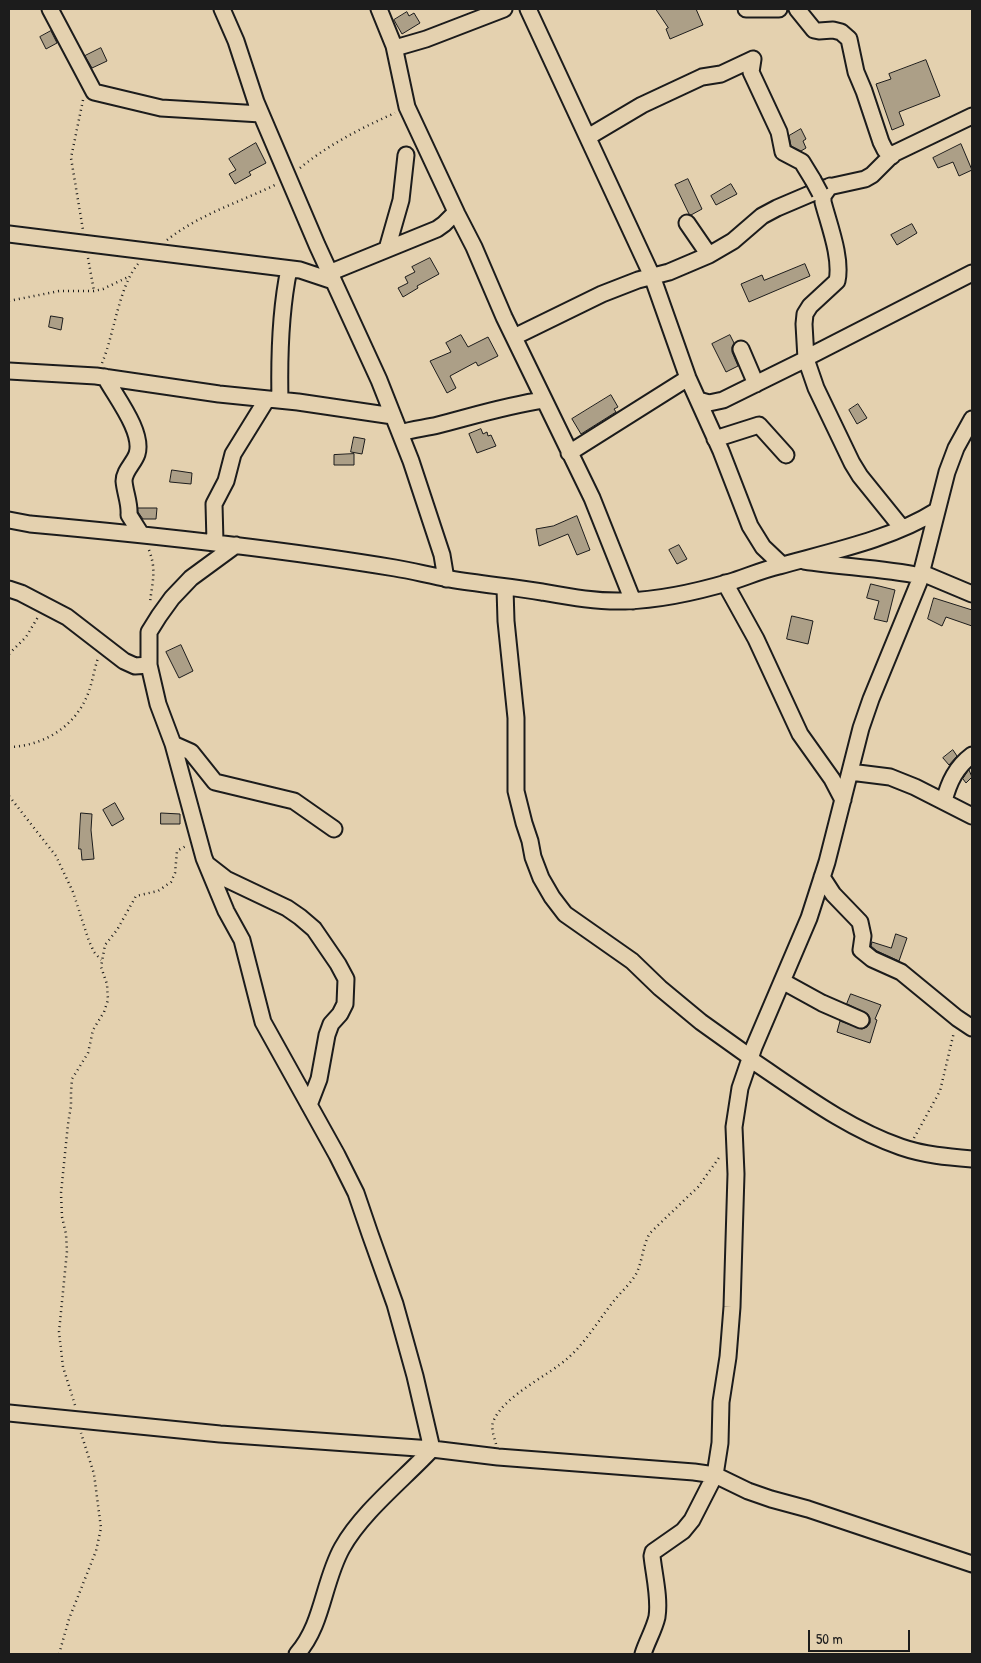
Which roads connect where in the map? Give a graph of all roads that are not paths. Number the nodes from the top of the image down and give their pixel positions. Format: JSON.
{"nodes":[{"id":1,"x":50,"y":9,"type":"edge"},
{"id":2,"x":222,"y":9,"type":"edge"},
{"id":3,"x":379,"y":9,"type":"edge"},
{"id":4,"x":504,"y":9,"type":"edge"},
{"id":5,"x":528,"y":9,"type":"edge"},
{"id":6,"x":746,"y":9,"type":"edge"},
{"id":7,"x":779,"y":9,"type":"edge"},
{"id":8,"x":797,"y":9,"type":"edge"},
{"id":9,"x":487,"y":12,"type":"edge"},
{"id":10,"x":395,"y":48,"type":"junction"},
{"id":11,"x":261,"y":114,"type":"junction"},
{"id":12,"x":972,"y":116,"type":"edge"},
{"id":13,"x":588,"y":137,"type":"junction"},
{"id":14,"x":406,"y":155,"type":"dead end"},
{"id":15,"x":886,"y":155,"type":"junction"},
{"id":16,"x":821,"y":186,"type":"junction"},
{"id":17,"x":456,"y":212,"type":"junction"},
{"id":18,"x":687,"y":223,"type":"dead end"},
{"id":19,"x":9,"y":234,"type":"edge"},
{"id":20,"x":387,"y":249,"type":"junction"},
{"id":21,"x":709,"y":255,"type":"junction"},
{"id":22,"x":289,"y":269,"type":"junction"},
{"id":23,"x":972,"y":273,"type":"edge"},
{"id":24,"x":652,"y":276,"type":"junction"},
{"id":25,"x":331,"y":277,"type":"junction"},
{"id":26,"x":514,"y":337,"type":"junction"},
{"id":27,"x":741,"y":349,"type":"dead end"},
{"id":28,"x":806,"y":358,"type":"junction"},
{"id":29,"x":9,"y":371,"type":"edge"},
{"id":30,"x":101,"y":377,"type":"junction"},
{"id":31,"x":688,"y":378,"type":"junction"},
{"id":32,"x":756,"y":384,"type":"junction"},
{"id":33,"x":273,"y":399,"type":"junction"},
{"id":34,"x":544,"y":400,"type":"junction"},
{"id":35,"x":698,"y":400,"type":"junction"},
{"id":36,"x":393,"y":416,"type":"junction"},
{"id":37,"x":972,"y":419,"type":"edge"},
{"id":38,"x":400,"y":433,"type":"junction"},
{"id":39,"x":716,"y":439,"type":"junction"},
{"id":40,"x":569,"y":453,"type":"junction"},
{"id":41,"x":786,"y":455,"type":"dead end"},
{"id":42,"x":936,"y":511,"type":"junction"},
{"id":43,"x":9,"y":520,"type":"edge"},
{"id":44,"x":902,"y":528,"type":"junction"},
{"id":45,"x":142,"y":534,"type":"junction"},
{"id":46,"x":758,"y":539,"type":"junction"},
{"id":47,"x":215,"y":542,"type":"junction"},
{"id":48,"x":236,"y":545,"type":"junction"},
{"id":49,"x":798,"y":560,"type":"junction"},
{"id":50,"x":782,"y":565,"type":"junction"},
{"id":51,"x":751,"y":574,"type":"junction"},
{"id":52,"x":921,"y":574,"type":"junction"},
{"id":53,"x":446,"y":579,"type":"junction"},
{"id":54,"x":725,"y":583,"type":"junction"},
{"id":55,"x":9,"y":588,"type":"edge"},
{"id":56,"x":505,"y":588,"type":"junction"},
{"id":57,"x":972,"y":594,"type":"edge"},
{"id":58,"x":633,"y":601,"type":"junction"},
{"id":59,"x":149,"y":665,"type":"junction"},
{"id":60,"x":173,"y":744,"type":"junction"},
{"id":61,"x":972,"y":755,"type":"edge"},
{"id":62,"x":850,"y":772,"type":"junction"},
{"id":63,"x":843,"y":800,"type":"junction"},
{"id":64,"x":944,"y":801,"type":"junction"},
{"id":65,"x":972,"y":816,"type":"edge"},
{"id":66,"x":334,"y":829,"type":"dead end"},
{"id":67,"x":207,"y":864,"type":"junction"},
{"id":68,"x":822,"y":877,"type":"junction"},
{"id":69,"x":782,"y":981,"type":"junction"},
{"id":70,"x":861,"y":1020,"type":"dead end"},
{"id":71,"x":972,"y":1028,"type":"edge"},
{"id":72,"x":750,"y":1058,"type":"junction"},
{"id":73,"x":309,"y":1105,"type":"junction"},
{"id":74,"x":972,"y":1159,"type":"edge"},
{"id":75,"x":9,"y":1413,"type":"edge"},
{"id":76,"x":432,"y":1448,"type":"junction"},
{"id":77,"x":715,"y":1475,"type":"junction"},
{"id":78,"x":972,"y":1564,"type":"edge"},
{"id":79,"x":297,"y":1654,"type":"edge"},
{"id":80,"x":643,"y":1654,"type":"edge"}],
"edges":[{"from":1,"to":11,"type":"street"},
{"from":2,"to":11,"type":"street"},
{"from":3,"to":10,"type":"street"},
{"from":4,"to":9,"type":"street"},
{"from":5,"to":13,"type":"street"},
{"from":6,"to":7,"type":"street"},
{"from":8,"to":15,"type":"street"},
{"from":9,"to":10,"type":"street"},
{"from":10,"to":17,"type":"street"},
{"from":11,"to":25,"type":"street"},
{"from":12,"to":15,"type":"street"},
{"from":13,"to":16,"type":"street"},
{"from":13,"to":24,"type":"street"},
{"from":14,"to":20,"type":"street"},
{"from":15,"to":16,"type":"street"},
{"from":16,"to":21,"type":"street"},
{"from":16,"to":28,"type":"street"},
{"from":17,"to":20,"type":"street"},
{"from":17,"to":26,"type":"street"},
{"from":18,"to":21,"type":"street"},
{"from":19,"to":22,"type":"street"},
{"from":20,"to":25,"type":"street"},
{"from":21,"to":24,"type":"street"},
{"from":22,"to":25,"type":"street"},
{"from":22,"to":33,"type":"street"},
{"from":23,"to":28,"type":"street"},
{"from":24,"to":26,"type":"street"},
{"from":24,"to":31,"type":"street"},
{"from":25,"to":36,"type":"street"},
{"from":26,"to":34,"type":"street"},
{"from":27,"to":32,"type":"street"},
{"from":28,"to":32,"type":"street"},
{"from":28,"to":44,"type":"street"},
{"from":29,"to":30,"type":"street"},
{"from":30,"to":33,"type":"street"},
{"from":30,"to":45,"type":"street"},
{"from":31,"to":35,"type":"street"},
{"from":31,"to":40,"type":"street"},
{"from":32,"to":35,"type":"street"},
{"from":33,"to":36,"type":"street"},
{"from":33,"to":47,"type":"street"},
{"from":34,"to":38,"type":"street"},
{"from":34,"to":40,"type":"street"},
{"from":35,"to":39,"type":"street"},
{"from":36,"to":38,"type":"street"},
{"from":37,"to":42,"type":"street"},
{"from":38,"to":53,"type":"street"},
{"from":39,"to":41,"type":"street"},
{"from":39,"to":46,"type":"street"},
{"from":40,"to":58,"type":"street"},
{"from":42,"to":44,"type":"street"},
{"from":42,"to":52,"type":"street"},
{"from":43,"to":45,"type":"street"},
{"from":44,"to":49,"type":"street"},
{"from":45,"to":47,"type":"street"},
{"from":46,"to":50,"type":"street"},
{"from":46,"to":51,"type":"street"},
{"from":47,"to":48,"type":"street"},
{"from":48,"to":53,"type":"street"},
{"from":48,"to":59,"type":"street"},
{"from":49,"to":50,"type":"street"},
{"from":49,"to":52,"type":"street"},
{"from":50,"to":51,"type":"street"},
{"from":51,"to":54,"type":"street"},
{"from":52,"to":57,"type":"street"},
{"from":52,"to":62,"type":"street"},
{"from":53,"to":56,"type":"street"},
{"from":54,"to":58,"type":"street"},
{"from":54,"to":63,"type":"street"},
{"from":55,"to":59,"type":"street"},
{"from":56,"to":58,"type":"street"},
{"from":56,"to":72,"type":"street"},
{"from":59,"to":60,"type":"street"},
{"from":60,"to":66,"type":"street"},
{"from":60,"to":67,"type":"street"},
{"from":61,"to":64,"type":"street"},
{"from":62,"to":63,"type":"street"},
{"from":62,"to":64,"type":"street"},
{"from":63,"to":68,"type":"street"},
{"from":64,"to":65,"type":"street"},
{"from":67,"to":73,"type":"street"},
{"from":67,"to":73,"type":"street"},
{"from":68,"to":69,"type":"street"},
{"from":68,"to":71,"type":"street"},
{"from":69,"to":70,"type":"street"},
{"from":69,"to":72,"type":"street"},
{"from":72,"to":74,"type":"street"},
{"from":72,"to":77,"type":"street"},
{"from":73,"to":76,"type":"street"},
{"from":75,"to":76,"type":"street"},
{"from":76,"to":77,"type":"street"},
{"from":76,"to":79,"type":"street"},
{"from":77,"to":78,"type":"street"},
{"from":77,"to":80,"type":"street"}]}
